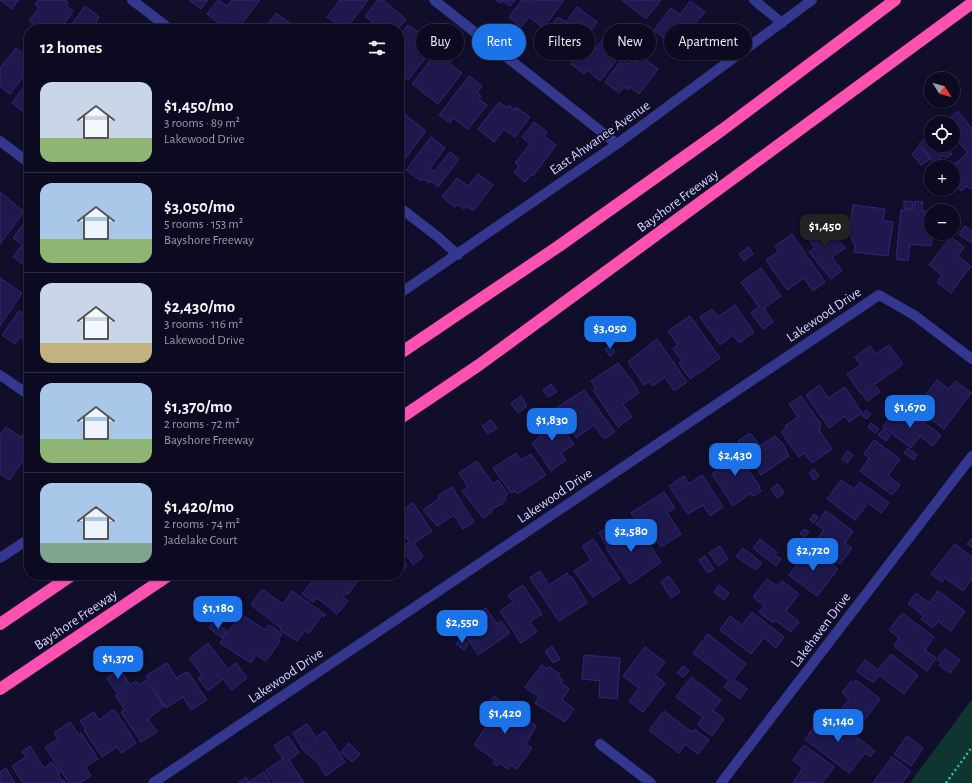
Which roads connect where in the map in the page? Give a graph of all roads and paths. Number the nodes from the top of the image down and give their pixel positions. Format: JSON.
{"nodes":[{"id":1,"x":132,"y":0,"type":"edge"},
{"id":2,"x":434,"y":0,"type":"edge"},
{"id":3,"x":754,"y":0,"type":"edge"},
{"id":4,"x":812,"y":0,"type":"edge"},
{"id":5,"x":895,"y":0,"type":"edge"},
{"id":6,"x":972,"y":3,"type":"edge"},
{"id":7,"x":782,"y":23,"type":"junction"},
{"id":8,"x":163,"y":24,"type":"edge"},
{"id":9,"x":0,"y":141,"type":"edge"},
{"id":10,"x":617,"y":144,"type":"junction"},
{"id":11,"x":24,"y":159,"type":"edge"},
{"id":12,"x":404,"y":211,"type":"edge"},
{"id":13,"x":458,"y":255,"type":"junction"},
{"id":14,"x":404,"y":291,"type":"edge"},
{"id":15,"x":404,"y":351,"type":"edge"},
{"id":16,"x":972,"y":359,"type":"edge"},
{"id":17,"x":0,"y":374,"type":"edge"},
{"id":18,"x":24,"y":391,"type":"edge"},
{"id":19,"x":404,"y":417,"type":"edge"},
{"id":20,"x":972,"y":456,"type":"edge"},
{"id":21,"x":24,"y":542,"type":"edge"},
{"id":22,"x":0,"y":558,"type":"edge"},
{"id":23,"x":65,"y":580,"type":"edge"},
{"id":24,"x":162,"y":580,"type":"edge"},
{"id":25,"x":0,"y":624,"type":"edge"},
{"id":26,"x":0,"y":689,"type":"edge"},
{"id":27,"x":600,"y":744,"type":"dead end"},
{"id":28,"x":972,"y":747,"type":"edge"},
{"id":29,"x":153,"y":783,"type":"edge"},
{"id":30,"x":651,"y":783,"type":"edge"},
{"id":31,"x":721,"y":783,"type":"edge"},
{"id":32,"x":946,"y":783,"type":"edge"}],
"edges":[{"from":1,"to":8,"type":"street"},
{"from":2,"to":10,"type":"street"},
{"from":3,"to":7,"type":"street"},
{"from":4,"to":7,"type":"street","name":"East Ahwanee Avenue"},
{"from":5,"to":15,"type":"highway"},
{"from":6,"to":19,"type":"highway","name":"Bayshore Freeway"},
{"from":7,"to":10,"type":"street","name":"East Ahwanee Avenue"},
{"from":9,"to":11,"type":"street"},
{"from":10,"to":13,"type":"street","name":"East Ahwanee Avenue"},
{"from":12,"to":13,"type":"street"},
{"from":13,"to":14,"type":"street","name":"East Ahwanee Avenue"},
{"from":16,"to":29,"type":"street","name":"Lakewood Drive"},
{"from":17,"to":18,"type":"street"},
{"from":20,"to":31,"type":"street","name":"Lakehaven Drive"},
{"from":21,"to":22,"type":"street"},
{"from":23,"to":25,"type":"highway"},
{"from":24,"to":26,"type":"highway","name":"Bayshore Freeway"},
{"from":27,"to":30,"type":"street"},
{"from":28,"to":32,"type":"path"}]}
